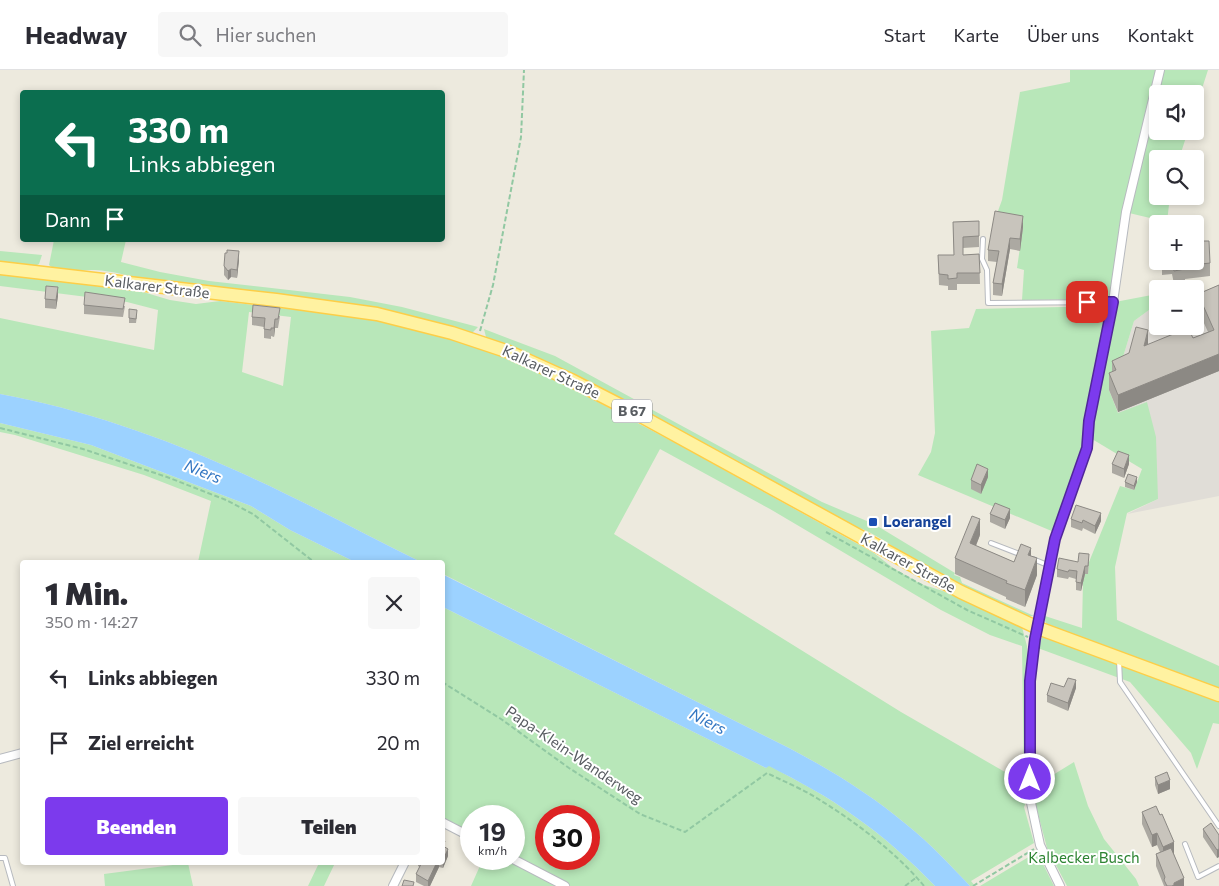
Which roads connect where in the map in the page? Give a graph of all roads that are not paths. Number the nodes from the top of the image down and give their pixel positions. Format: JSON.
{"nodes":[{"id":1,"x":1160,"y":70,"type":"edge"},
{"id":2,"x":984,"y":239,"type":"dead end"},
{"id":3,"x":0,"y":268,"type":"edge"},
{"id":4,"x":1113,"y":302,"type":"junction"},
{"id":5,"x":991,"y":542,"type":"dead end"},
{"id":6,"x":1050,"y":566,"type":"junction"},
{"id":7,"x":1037,"y":633,"type":"junction"},
{"id":8,"x":1119,"y":658,"type":"junction"},
{"id":9,"x":1219,"y":695,"type":"edge"},
{"id":10,"x":20,"y":754,"type":"edge"},
{"id":11,"x":0,"y":759,"type":"edge"},
{"id":12,"x":445,"y":824,"type":"edge"},
{"id":13,"x":1219,"y":826,"type":"edge"},
{"id":14,"x":460,"y":831,"type":"edge"},
{"id":15,"x":1185,"y":844,"type":"dead end"},
{"id":16,"x":0,"y":858,"type":"edge"},
{"id":17,"x":403,"y":865,"type":"edge"},
{"id":18,"x":525,"y":865,"type":"edge"},
{"id":19,"x":1219,"y":866,"type":"edge"},
{"id":20,"x":13,"y":886,"type":"edge"},
{"id":21,"x":393,"y":886,"type":"edge"},
{"id":22,"x":565,"y":886,"type":"edge"},
{"id":23,"x":1060,"y":886,"type":"edge"}],
"edges":[{"from":1,"to":4,"type":"street"},
{"from":2,"to":4,"type":"lane"},
{"from":3,"to":7,"type":"main road","name":"Kalkarer Straße","number":"B 67"},
{"from":4,"to":6,"type":"street"},
{"from":5,"to":6,"type":"lane"},
{"from":6,"to":7,"type":"street"},
{"from":7,"to":8,"type":"main road","name":"Kalkarer Straße","number":"B 67"},
{"from":7,"to":23,"type":"street"},
{"from":8,"to":9,"type":"main road","name":"Kalkarer Straße","number":"B 67"},
{"from":8,"to":13,"type":"lane"},
{"from":10,"to":11,"type":"street"},
{"from":12,"to":14,"type":"street"},
{"from":15,"to":19,"type":"lane"},
{"from":16,"to":20,"type":"lane"},
{"from":17,"to":21,"type":"street"},
{"from":18,"to":22,"type":"street"}]}
